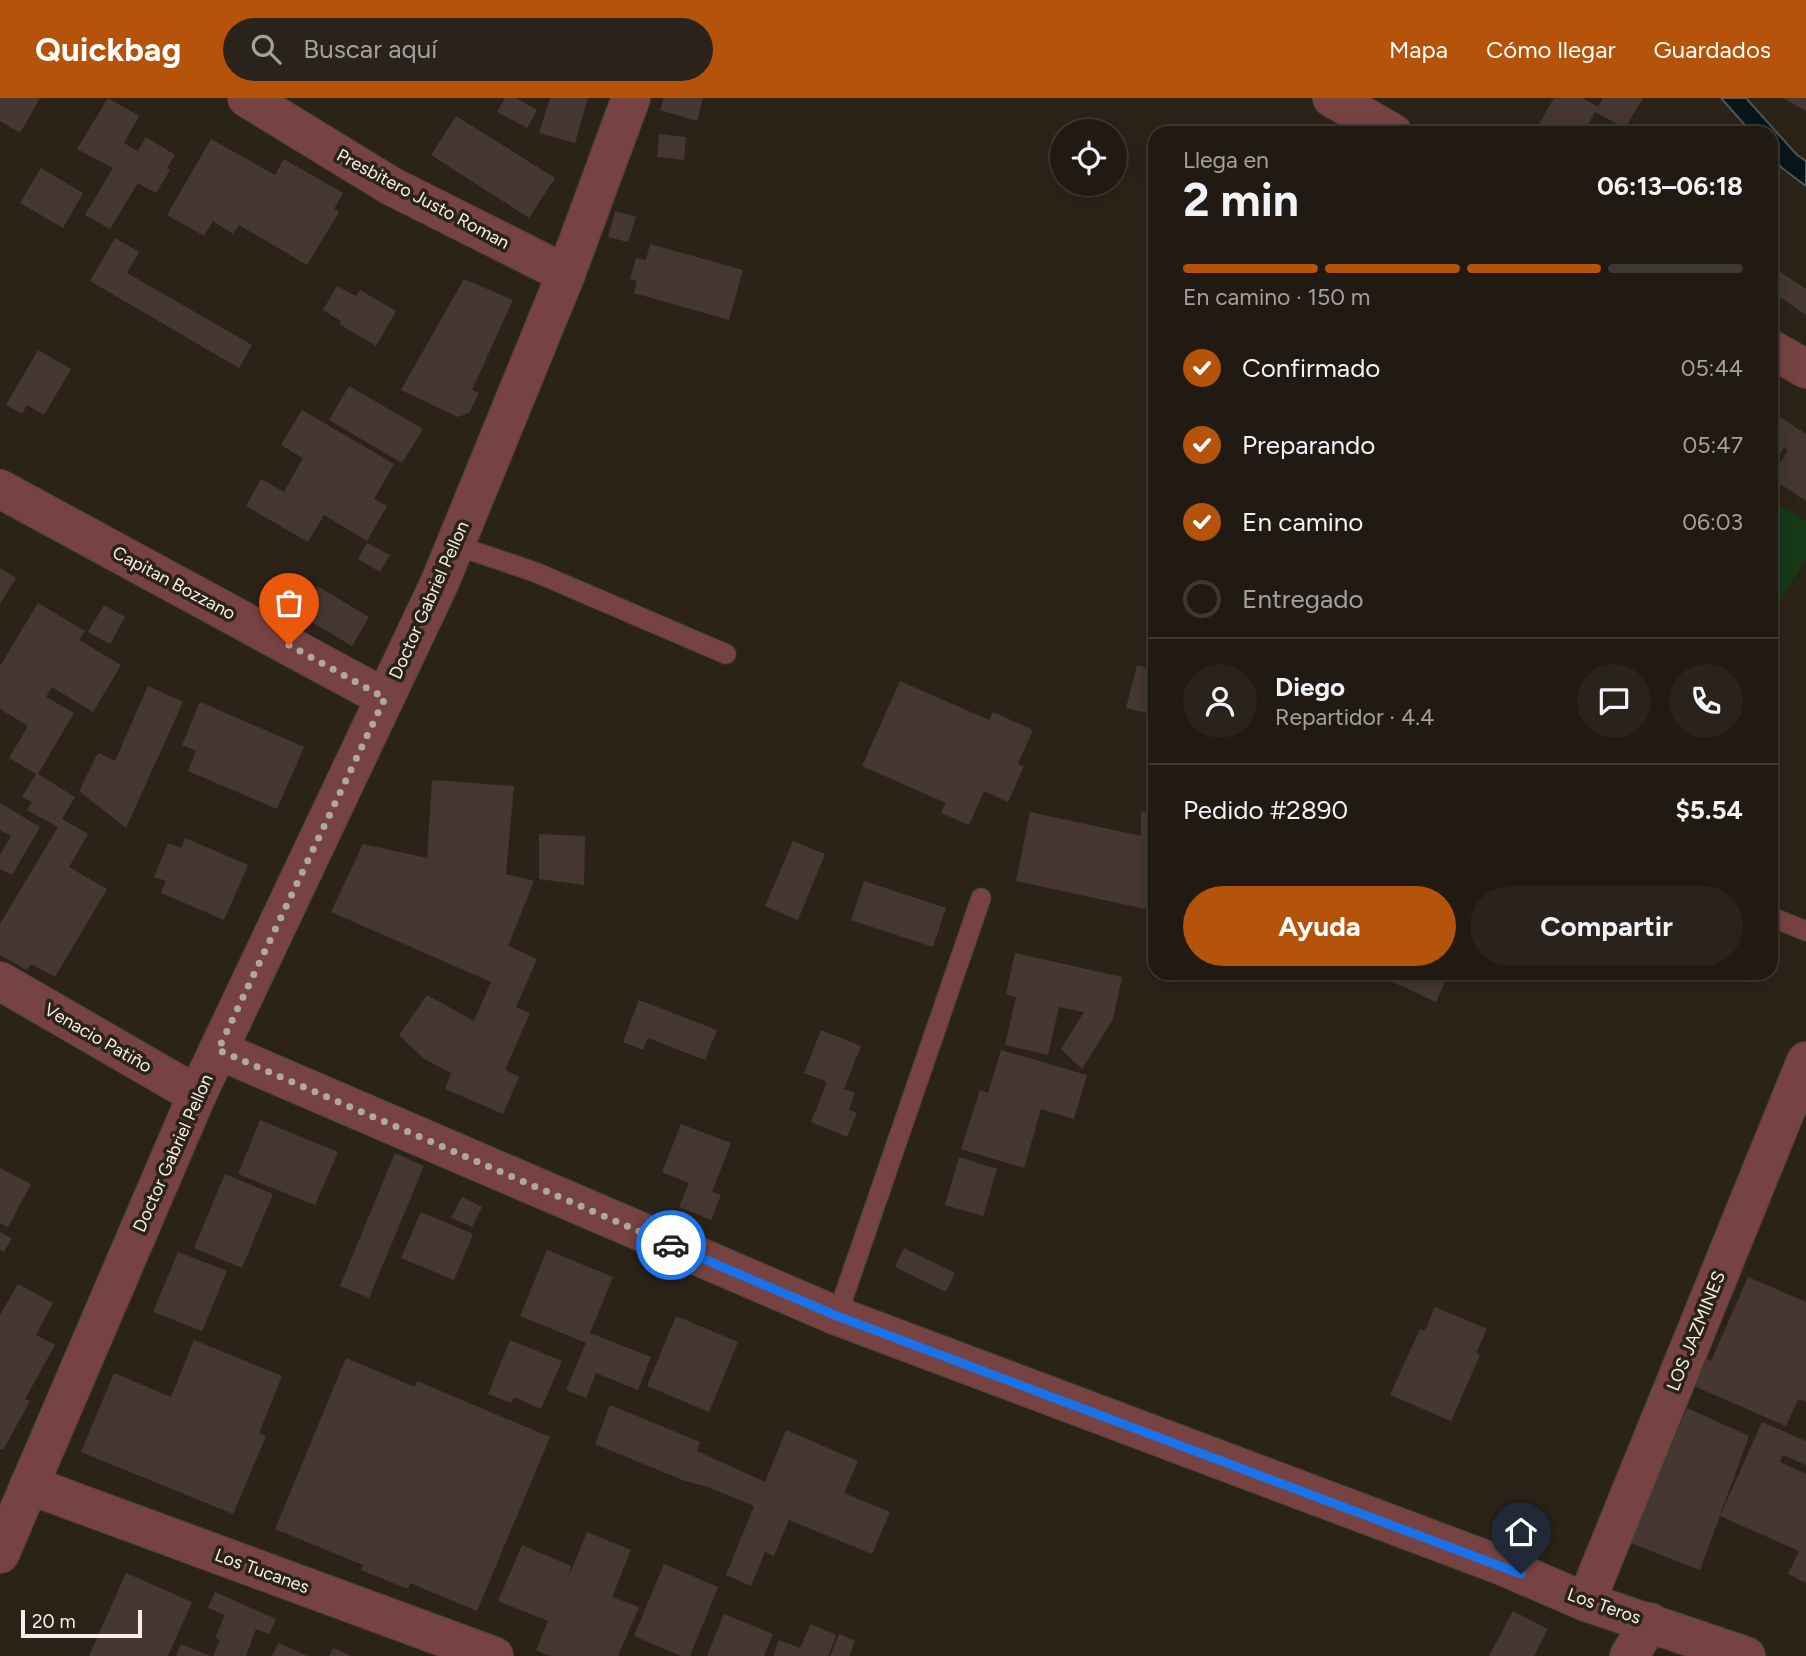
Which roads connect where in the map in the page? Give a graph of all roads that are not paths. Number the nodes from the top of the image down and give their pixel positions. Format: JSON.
{"nodes":[{"id":1,"x":247,"y":98,"type":"edge"},
{"id":2,"x":631,"y":98,"type":"edge"},
{"id":3,"x":1332,"y":98,"type":"edge"},
{"id":4,"x":1381,"y":126,"type":"edge"},
{"id":5,"x":566,"y":274,"type":"junction"},
{"id":6,"x":1778,"y":353,"type":"edge"},
{"id":7,"x":1806,"y":369,"type":"edge"},
{"id":8,"x":0,"y":489,"type":"edge"},
{"id":9,"x":455,"y":545,"type":"junction"},
{"id":10,"x":726,"y":654,"type":"dead end"},
{"id":11,"x":385,"y":698,"type":"junction"},
{"id":12,"x":981,"y":898,"type":"dead end"},
{"id":13,"x":1778,"y":919,"type":"edge"},
{"id":14,"x":1806,"y":931,"type":"edge"},
{"id":15,"x":0,"y":981,"type":"edge"},
{"id":16,"x":218,"y":1050,"type":"junction"},
{"id":17,"x":1806,"y":1061,"type":"edge"},
{"id":18,"x":197,"y":1095,"type":"junction"},
{"id":19,"x":837,"y":1316,"type":"junction"},
{"id":20,"x":29,"y":1485,"type":"junction"},
{"id":21,"x":0,"y":1554,"type":"edge"},
{"id":22,"x":1586,"y":1602,"type":"junction"},
{"id":23,"x":1650,"y":1622,"type":"junction"},
{"id":24,"x":472,"y":1652,"type":"edge"},
{"id":25,"x":1629,"y":1656,"type":"edge"},
{"id":26,"x":1746,"y":1656,"type":"edge"}],
"edges":[{"from":1,"to":5,"type":"street","name":"Presbitero Justo Roman"},
{"from":2,"to":5,"type":"street","name":"Doctor Gabriel Pellon"},
{"from":3,"to":4,"type":"street"},
{"from":5,"to":9,"type":"street","name":"Doctor Gabriel Pellon"},
{"from":6,"to":7,"type":"street"},
{"from":8,"to":11,"type":"street","name":"Capitan Bozzano"},
{"from":9,"to":10,"type":"lane"},
{"from":9,"to":11,"type":"street","name":"Doctor Gabriel Pellon"},
{"from":11,"to":16,"type":"street","name":"Doctor Gabriel Pellon"},
{"from":12,"to":19,"type":"lane"},
{"from":13,"to":14,"type":"lane"},
{"from":15,"to":18,"type":"street","name":"Venacio Patiño"},
{"from":16,"to":18,"type":"street","name":"Doctor Gabriel Pellon"},
{"from":16,"to":19,"type":"street","name":"Los Teros"},
{"from":17,"to":22,"type":"street","name":"LOS JAZMINES"},
{"from":18,"to":20,"type":"street","name":"Doctor Gabriel Pellon"},
{"from":19,"to":22,"type":"street","name":"Los Teros"},
{"from":20,"to":21,"type":"street","name":"Doctor Gabriel Pellon"},
{"from":20,"to":24,"type":"street","name":"Los Tucanes"},
{"from":22,"to":23,"type":"street","name":"Los Teros"},
{"from":23,"to":25,"type":"street"},
{"from":23,"to":26,"type":"street","name":"Los Teros"}]}
